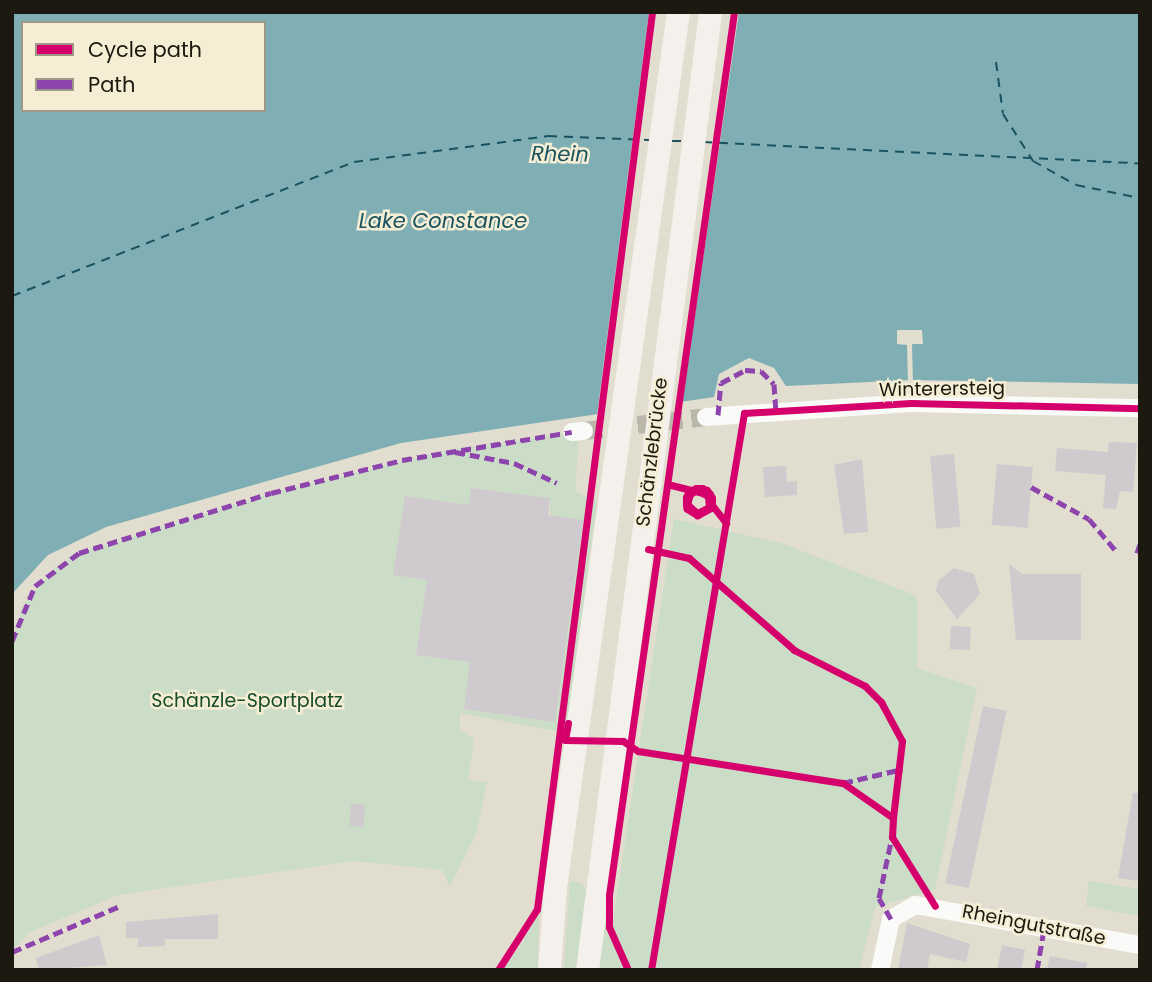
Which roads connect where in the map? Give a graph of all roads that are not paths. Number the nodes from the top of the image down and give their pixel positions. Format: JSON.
{"nodes":[{"id":1,"x":678,"y":12,"type":"edge"},
{"id":2,"x":710,"y":12,"type":"edge"},
{"id":3,"x":1140,"y":408,"type":"edge"},
{"id":4,"x":706,"y":417,"type":"tunnel mouth"},
{"id":5,"x":1140,"y":945,"type":"edge"},
{"id":6,"x":549,"y":970,"type":"edge"},
{"id":7,"x":587,"y":970,"type":"edge"},
{"id":8,"x":880,"y":970,"type":"edge"}],
"edges":[{"from":1,"to":6,"type":"main road","name":"Schänzlebrücke"},
{"from":2,"to":7,"type":"main road","name":"Schänzlebrücke"},
{"from":3,"to":4,"type":"street","name":"Winterersteig"},
{"from":5,"to":8,"type":"street","name":"Rheingutstraße"}]}
